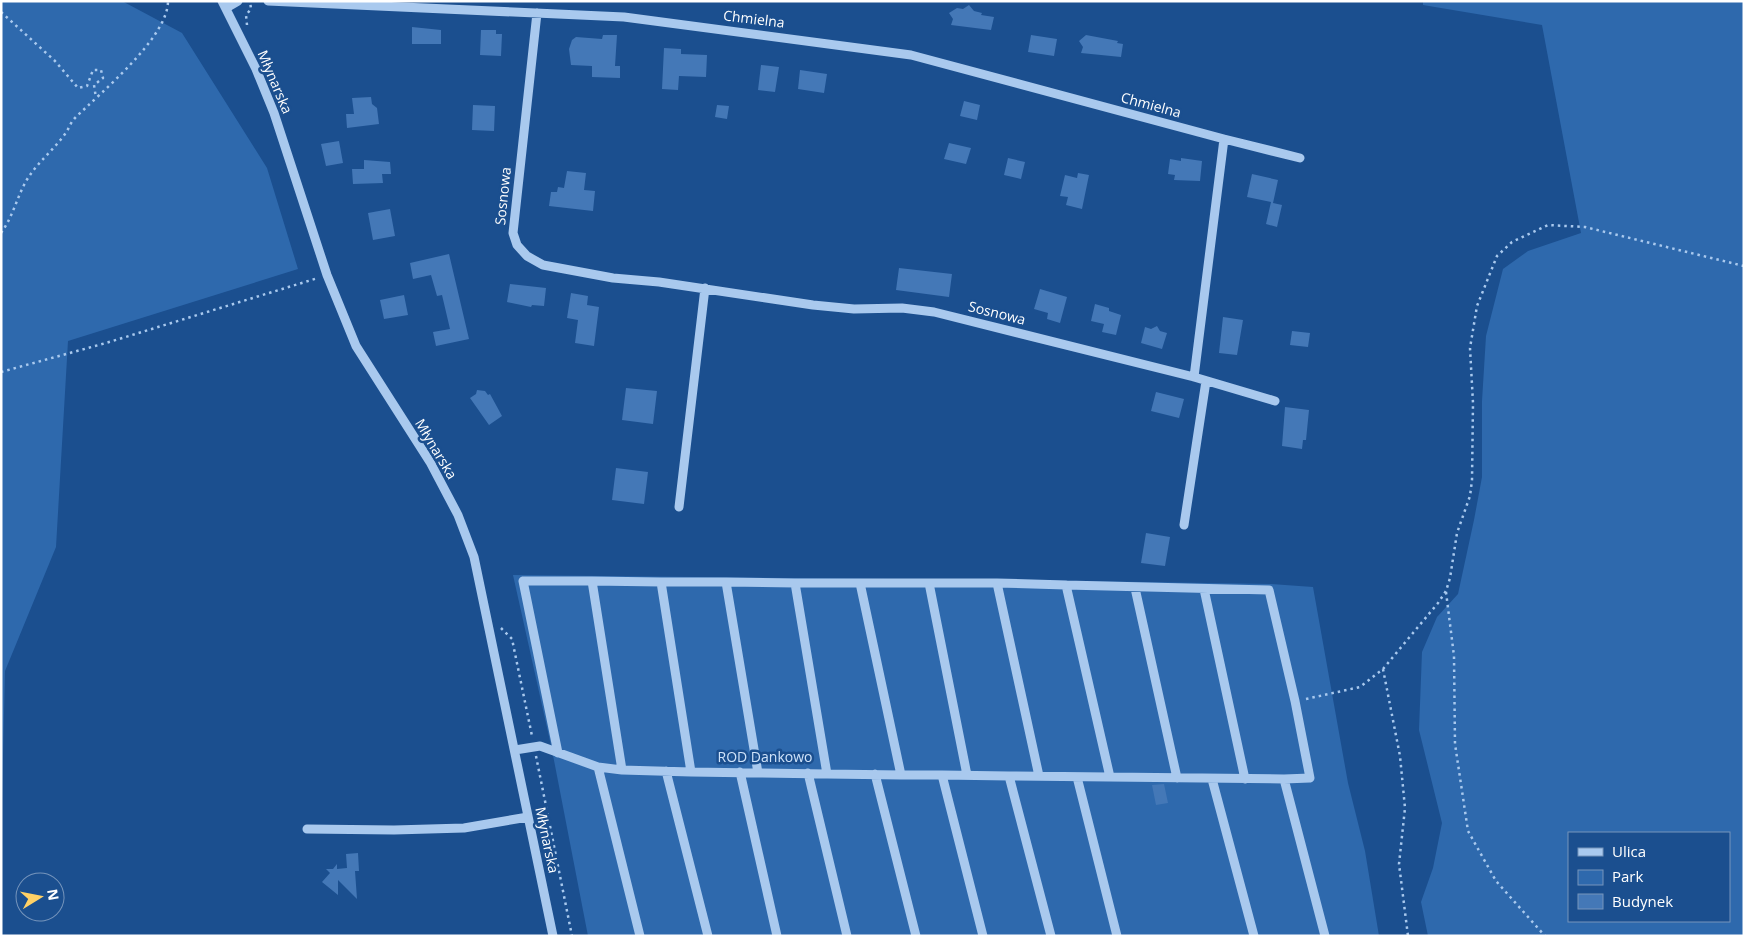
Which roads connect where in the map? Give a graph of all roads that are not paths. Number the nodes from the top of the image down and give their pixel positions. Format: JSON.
{"nodes":[{"id":1,"x":238,"y":1,"type":"edge"},
{"id":2,"x":268,"y":1,"type":"edge"},
{"id":3,"x":224,"y":4,"type":"edge"},
{"id":4,"x":538,"y":13,"type":"junction"},
{"id":5,"x":1224,"y":139,"type":"junction"},
{"id":6,"x":1300,"y":158,"type":"dead end"},
{"id":7,"x":705,"y":288,"type":"junction"},
{"id":8,"x":1194,"y":377,"type":"junction"},
{"id":9,"x":1206,"y":381,"type":"junction"},
{"id":10,"x":1275,"y":401,"type":"dead end"},
{"id":11,"x":679,"y":507,"type":"dead end"},
{"id":12,"x":1184,"y":525,"type":"dead end"},
{"id":13,"x":592,"y":581,"type":"junction"},
{"id":14,"x":661,"y":582,"type":"junction"},
{"id":15,"x":726,"y":582,"type":"junction"},
{"id":16,"x":795,"y":583,"type":"junction"},
{"id":17,"x":860,"y":583,"type":"junction"},
{"id":18,"x":929,"y":583,"type":"junction"},
{"id":19,"x":997,"y":584,"type":"junction"},
{"id":20,"x":1066,"y":584,"type":"junction"},
{"id":21,"x":1135,"y":588,"type":"junction"},
{"id":22,"x":1204,"y":589,"type":"junction"},
{"id":23,"x":515,"y":750,"type":"junction"},
{"id":24,"x":558,"y":753,"type":"junction"},
{"id":25,"x":598,"y":767,"type":"junction"},
{"id":26,"x":622,"y":770,"type":"junction"},
{"id":27,"x":666,"y":771,"type":"junction"},
{"id":28,"x":691,"y":772,"type":"junction"},
{"id":29,"x":740,"y":772,"type":"junction"},
{"id":30,"x":758,"y":773,"type":"junction"},
{"id":31,"x":808,"y":773,"type":"junction"},
{"id":32,"x":827,"y":774,"type":"junction"},
{"id":33,"x":875,"y":774,"type":"junction"},
{"id":34,"x":901,"y":775,"type":"junction"},
{"id":35,"x":942,"y":775,"type":"junction"},
{"id":36,"x":967,"y":776,"type":"junction"},
{"id":37,"x":1010,"y":776,"type":"junction"},
{"id":38,"x":1039,"y":776,"type":"junction"},
{"id":39,"x":1077,"y":777,"type":"junction"},
{"id":40,"x":1110,"y":777,"type":"junction"},
{"id":41,"x":1177,"y":778,"type":"junction"},
{"id":42,"x":1212,"y":778,"type":"junction"},
{"id":43,"x":1245,"y":779,"type":"junction"},
{"id":44,"x":1284,"y":779,"type":"junction"},
{"id":45,"x":528,"y":816,"type":"junction"},
{"id":46,"x":307,"y":829,"type":"dead end"},
{"id":47,"x":553,"y":936,"type":"edge"},
{"id":48,"x":640,"y":936,"type":"edge"},
{"id":49,"x":708,"y":936,"type":"edge"},
{"id":50,"x":778,"y":936,"type":"edge"},
{"id":51,"x":847,"y":936,"type":"edge"},
{"id":52,"x":916,"y":936,"type":"edge"},
{"id":53,"x":983,"y":936,"type":"edge"},
{"id":54,"x":1051,"y":936,"type":"edge"},
{"id":55,"x":1117,"y":936,"type":"edge"},
{"id":56,"x":1254,"y":936,"type":"edge"},
{"id":57,"x":1325,"y":936,"type":"edge"}],
"edges":[{"from":1,"to":3,"type":"street"},
{"from":2,"to":4,"type":"street","name":"Chmielna"},
{"from":3,"to":23,"type":"street","name":"Młynarska"},
{"from":4,"to":5,"type":"street","name":"Chmielna"},
{"from":4,"to":7,"type":"street","name":"Sosnowa"},
{"from":5,"to":6,"type":"street","name":"Chmielna"},
{"from":5,"to":8,"type":"street"},
{"from":7,"to":8,"type":"street","name":"Sosnowa"},
{"from":7,"to":11,"type":"street"},
{"from":8,"to":9,"type":"street","name":"Sosnowa"},
{"from":9,"to":10,"type":"street","name":"Sosnowa"},
{"from":9,"to":12,"type":"street"},
{"from":13,"to":14,"type":"street"},
{"from":13,"to":24,"type":"street"},
{"from":13,"to":26,"type":"street"},
{"from":14,"to":15,"type":"street"},
{"from":14,"to":28,"type":"street"},
{"from":15,"to":16,"type":"street"},
{"from":15,"to":30,"type":"street"},
{"from":16,"to":17,"type":"street"},
{"from":16,"to":32,"type":"street"},
{"from":17,"to":18,"type":"street"},
{"from":17,"to":34,"type":"street"},
{"from":18,"to":19,"type":"street"},
{"from":18,"to":36,"type":"street"},
{"from":19,"to":20,"type":"street"},
{"from":19,"to":38,"type":"street"},
{"from":20,"to":21,"type":"street"},
{"from":20,"to":40,"type":"street"},
{"from":21,"to":22,"type":"street"},
{"from":21,"to":41,"type":"street"},
{"from":22,"to":43,"type":"street"},
{"from":22,"to":44,"type":"street"},
{"from":23,"to":24,"type":"street"},
{"from":23,"to":45,"type":"street","name":"Młynarska"},
{"from":24,"to":25,"type":"street"},
{"from":25,"to":26,"type":"street"},
{"from":25,"to":48,"type":"street"},
{"from":26,"to":27,"type":"street"},
{"from":27,"to":28,"type":"street"},
{"from":27,"to":49,"type":"street"},
{"from":28,"to":29,"type":"street"},
{"from":29,"to":30,"type":"street"},
{"from":29,"to":50,"type":"street"},
{"from":30,"to":31,"type":"street"},
{"from":31,"to":32,"type":"street"},
{"from":31,"to":51,"type":"street"},
{"from":32,"to":33,"type":"street"},
{"from":33,"to":34,"type":"street"},
{"from":33,"to":52,"type":"street"},
{"from":34,"to":35,"type":"street"},
{"from":35,"to":36,"type":"street"},
{"from":35,"to":53,"type":"street"},
{"from":36,"to":37,"type":"street"},
{"from":37,"to":38,"type":"street"},
{"from":37,"to":54,"type":"street"},
{"from":38,"to":39,"type":"street"},
{"from":39,"to":40,"type":"street"},
{"from":39,"to":55,"type":"street"},
{"from":40,"to":41,"type":"street"},
{"from":41,"to":42,"type":"street"},
{"from":42,"to":43,"type":"street"},
{"from":42,"to":56,"type":"street"},
{"from":43,"to":44,"type":"street"},
{"from":44,"to":57,"type":"street"},
{"from":45,"to":46,"type":"street"},
{"from":45,"to":47,"type":"street","name":"Młynarska"}]}
